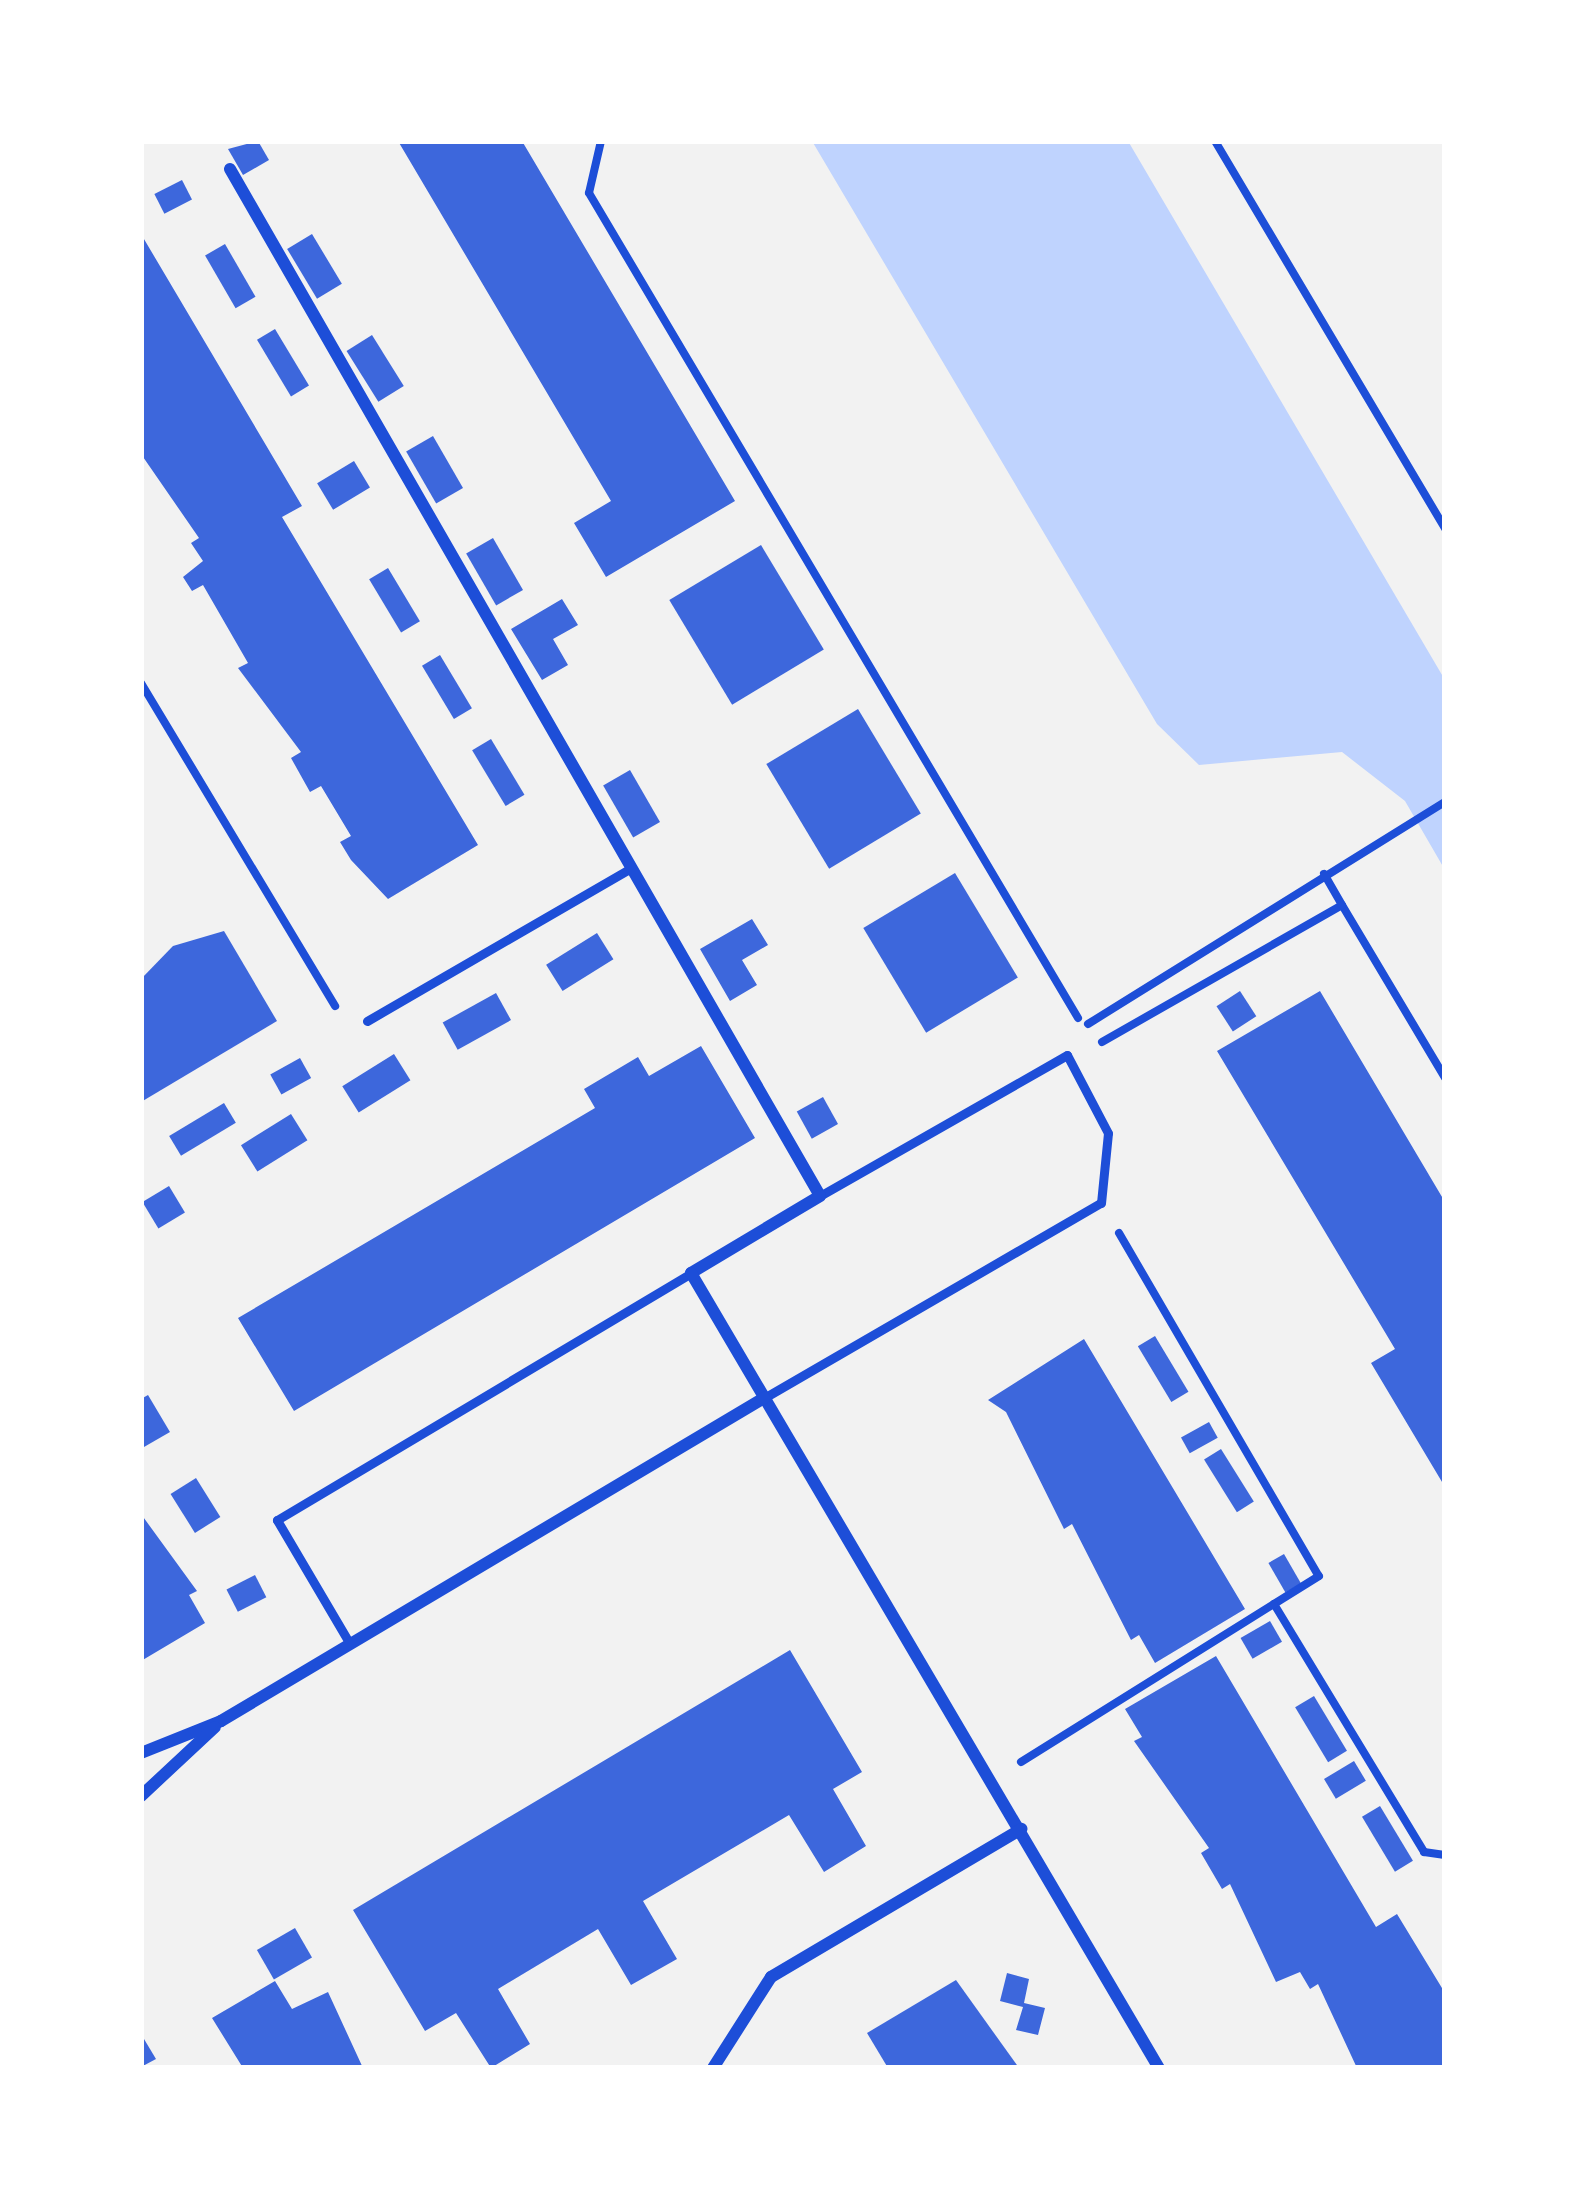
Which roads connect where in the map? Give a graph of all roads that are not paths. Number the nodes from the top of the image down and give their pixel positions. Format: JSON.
{"nodes":[{"id":1,"x":230,"y":169,"type":"dead end"},
{"id":2,"x":632,"y":868,"type":"junction"},
{"id":3,"x":367,"y":1021,"type":"road end"},
{"id":4,"x":820,"y":1196,"type":"junction"},
{"id":5,"x":691,"y":1273,"type":"junction"},
{"id":6,"x":764,"y":1398,"type":"junction"},
{"id":7,"x":350,"y":1643,"type":"junction"},
{"id":8,"x":221,"y":1721,"type":"junction"},
{"id":9,"x":141,"y":1754,"type":"edge"},
{"id":10,"x":141,"y":1796,"type":"edge"},
{"id":11,"x":1021,"y":1828,"type":"junction"},
{"id":12,"x":713,"y":2068,"type":"edge"},
{"id":13,"x":1159,"y":2068,"type":"edge"}],
"edges":[{"from":1,"to":2,"type":"street"},
{"from":2,"to":3,"type":"lane"},
{"from":2,"to":4,"type":"street"},
{"from":4,"to":5,"type":"street"},
{"from":4,"to":6,"type":"lane"},
{"from":5,"to":6,"type":"street"},
{"from":5,"to":7,"type":"lane"},
{"from":6,"to":7,"type":"street"},
{"from":6,"to":11,"type":"street"},
{"from":7,"to":8,"type":"street"},
{"from":8,"to":9,"type":"street"},
{"from":8,"to":10,"type":"street"},
{"from":11,"to":12,"type":"street"},
{"from":11,"to":13,"type":"street"}]}
